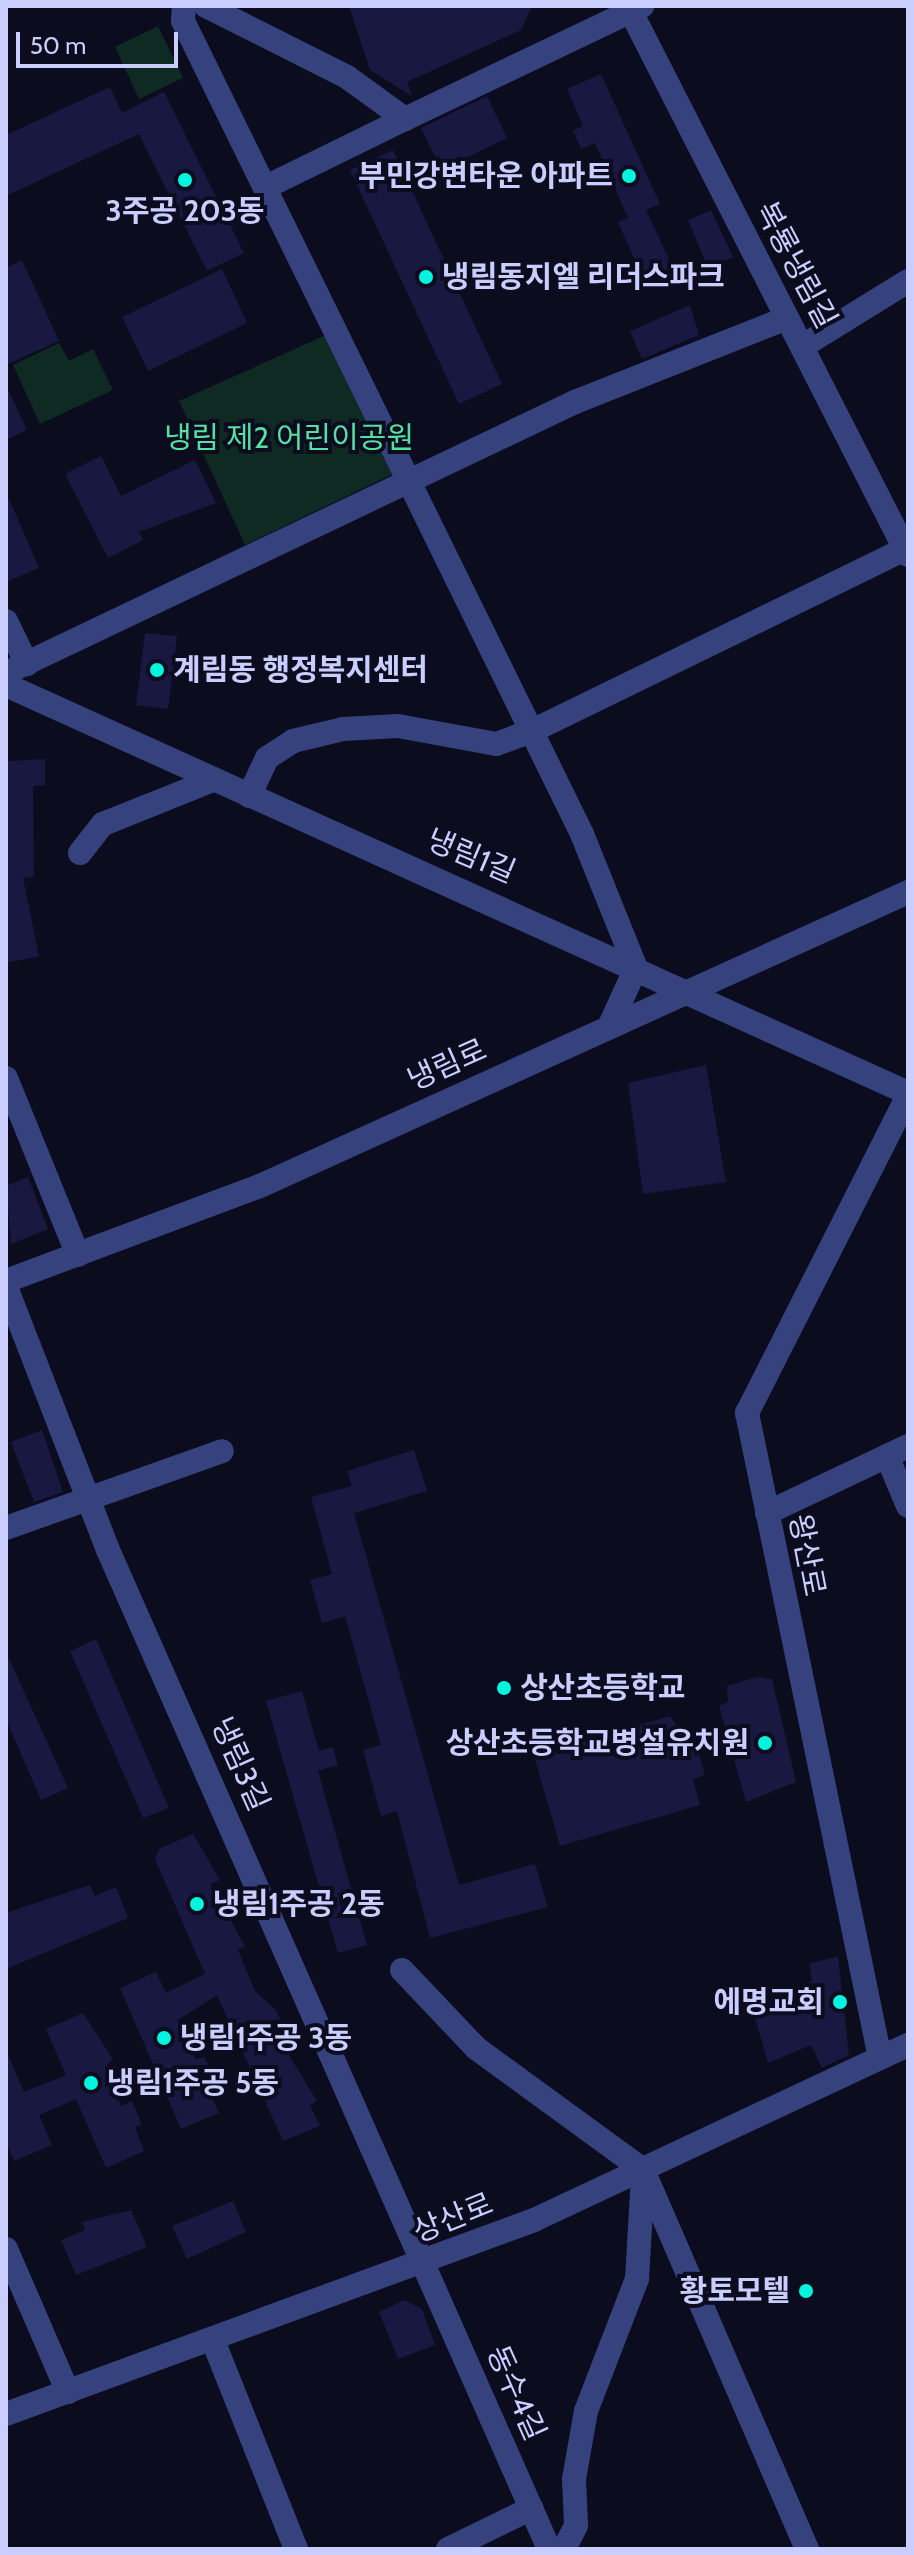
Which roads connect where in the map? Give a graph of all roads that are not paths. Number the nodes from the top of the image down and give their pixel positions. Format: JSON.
{"nodes":[{"id":1,"x":184,"y":6,"type":"edge"},
{"id":2,"x":206,"y":6,"type":"edge"},
{"id":3,"x":633,"y":7,"type":"edge"},
{"id":4,"x":405,"y":119,"type":"junction"},
{"id":5,"x":266,"y":187,"type":"junction"},
{"id":6,"x":908,"y":281,"type":"edge"},
{"id":7,"x":787,"y":318,"type":"junction"},
{"id":8,"x":803,"y":346,"type":"junction"},
{"id":9,"x":410,"y":483,"type":"junction"},
{"id":10,"x":906,"y":552,"type":"edge"},
{"id":11,"x":6,"y":621,"type":"edge"},
{"id":12,"x":17,"y":668,"type":"edge"},
{"id":13,"x":6,"y":685,"type":"edge"},
{"id":14,"x":532,"y":731,"type":"junction"},
{"id":15,"x":213,"y":780,"type":"junction"},
{"id":16,"x":249,"y":796,"type":"junction"},
{"id":17,"x":80,"y":853,"type":"dead end"},
{"id":18,"x":908,"y":892,"type":"edge"},
{"id":19,"x":636,"y":968,"type":"junction"},
{"id":20,"x":686,"y":992,"type":"junction"},
{"id":21,"x":609,"y":1027,"type":"junction"},
{"id":22,"x":6,"y":1078,"type":"edge"},
{"id":23,"x":908,"y":1094,"type":"edge"},
{"id":24,"x":78,"y":1255,"type":"junction"},
{"id":25,"x":6,"y":1281,"type":"edge"},
{"id":26,"x":6,"y":1287,"type":"edge"},
{"id":27,"x":222,"y":1451,"type":"dead end"},
{"id":28,"x":898,"y":1451,"type":"edge"},
{"id":29,"x":88,"y":1499,"type":"junction"},
{"id":30,"x":908,"y":1506,"type":"edge"},
{"id":31,"x":767,"y":1513,"type":"junction"},
{"id":32,"x":6,"y":1528,"type":"edge"},
{"id":33,"x":402,"y":1970,"type":"dead end"},
{"id":34,"x":908,"y":2045,"type":"edge"},
{"id":35,"x":880,"y":2058,"type":"junction"},
{"id":36,"x":643,"y":2170,"type":"junction"},
{"id":37,"x":6,"y":2249,"type":"edge"},
{"id":38,"x":424,"y":2264,"type":"junction"},
{"id":39,"x":214,"y":2343,"type":"junction"},
{"id":40,"x":68,"y":2392,"type":"junction"},
{"id":41,"x":6,"y":2414,"type":"edge"},
{"id":42,"x":532,"y":2508,"type":"junction"},
{"id":43,"x":296,"y":2549,"type":"edge"},
{"id":44,"x":448,"y":2549,"type":"edge"},
{"id":45,"x":549,"y":2549,"type":"edge"},
{"id":46,"x":564,"y":2549,"type":"edge"},
{"id":47,"x":807,"y":2549,"type":"edge"}],
"edges":[{"from":1,"to":5,"type":"street"},
{"from":2,"to":4,"type":"street"},
{"from":3,"to":4,"type":"street"},
{"from":3,"to":7,"type":"street","name":"복룡냉림길"},
{"from":4,"to":5,"type":"street"},
{"from":5,"to":9,"type":"street"},
{"from":6,"to":8,"type":"street"},
{"from":7,"to":8,"type":"street","name":"복룡냉림길"},
{"from":7,"to":9,"type":"street"},
{"from":8,"to":10,"type":"street","name":"복룡냉림길"},
{"from":9,"to":12,"type":"street"},
{"from":9,"to":14,"type":"street"},
{"from":10,"to":14,"type":"street"},
{"from":11,"to":12,"type":"street"},
{"from":13,"to":15,"type":"street","name":"냉림1길"},
{"from":14,"to":16,"type":"street"},
{"from":14,"to":19,"type":"street"},
{"from":15,"to":16,"type":"street","name":"냉림1길"},
{"from":15,"to":17,"type":"street"},
{"from":16,"to":19,"type":"street","name":"냉림1길"},
{"from":18,"to":20,"type":"street","name":"냉림로"},
{"from":19,"to":20,"type":"street","name":"냉림1길"},
{"from":19,"to":21,"type":"street"},
{"from":20,"to":21,"type":"street","name":"냉림로"},
{"from":20,"to":23,"type":"street","name":"냉림1길"},
{"from":21,"to":24,"type":"street","name":"냉림로"},
{"from":22,"to":24,"type":"street"},
{"from":23,"to":31,"type":"street","name":"왕산로"},
{"from":24,"to":25,"type":"street","name":"냉림로"},
{"from":26,"to":29,"type":"street","name":"냉림3길"},
{"from":27,"to":29,"type":"street"},
{"from":28,"to":30,"type":"street"},
{"from":28,"to":31,"type":"street"},
{"from":29,"to":32,"type":"street"},
{"from":29,"to":38,"type":"street","name":"냉림3길"},
{"from":31,"to":35,"type":"street","name":"왕산로"},
{"from":33,"to":36,"type":"street"},
{"from":34,"to":35,"type":"street","name":"상산로"},
{"from":35,"to":36,"type":"street","name":"상산로"},
{"from":36,"to":38,"type":"street","name":"상산로"},
{"from":36,"to":46,"type":"street"},
{"from":36,"to":47,"type":"street"},
{"from":37,"to":40,"type":"street"},
{"from":38,"to":39,"type":"street","name":"상산로"},
{"from":38,"to":42,"type":"street","name":"동수4길"},
{"from":39,"to":40,"type":"street","name":"상산로"},
{"from":39,"to":43,"type":"street"},
{"from":40,"to":41,"type":"street","name":"상산로"},
{"from":42,"to":44,"type":"street"},
{"from":42,"to":45,"type":"street","name":"동수4길"}]}
